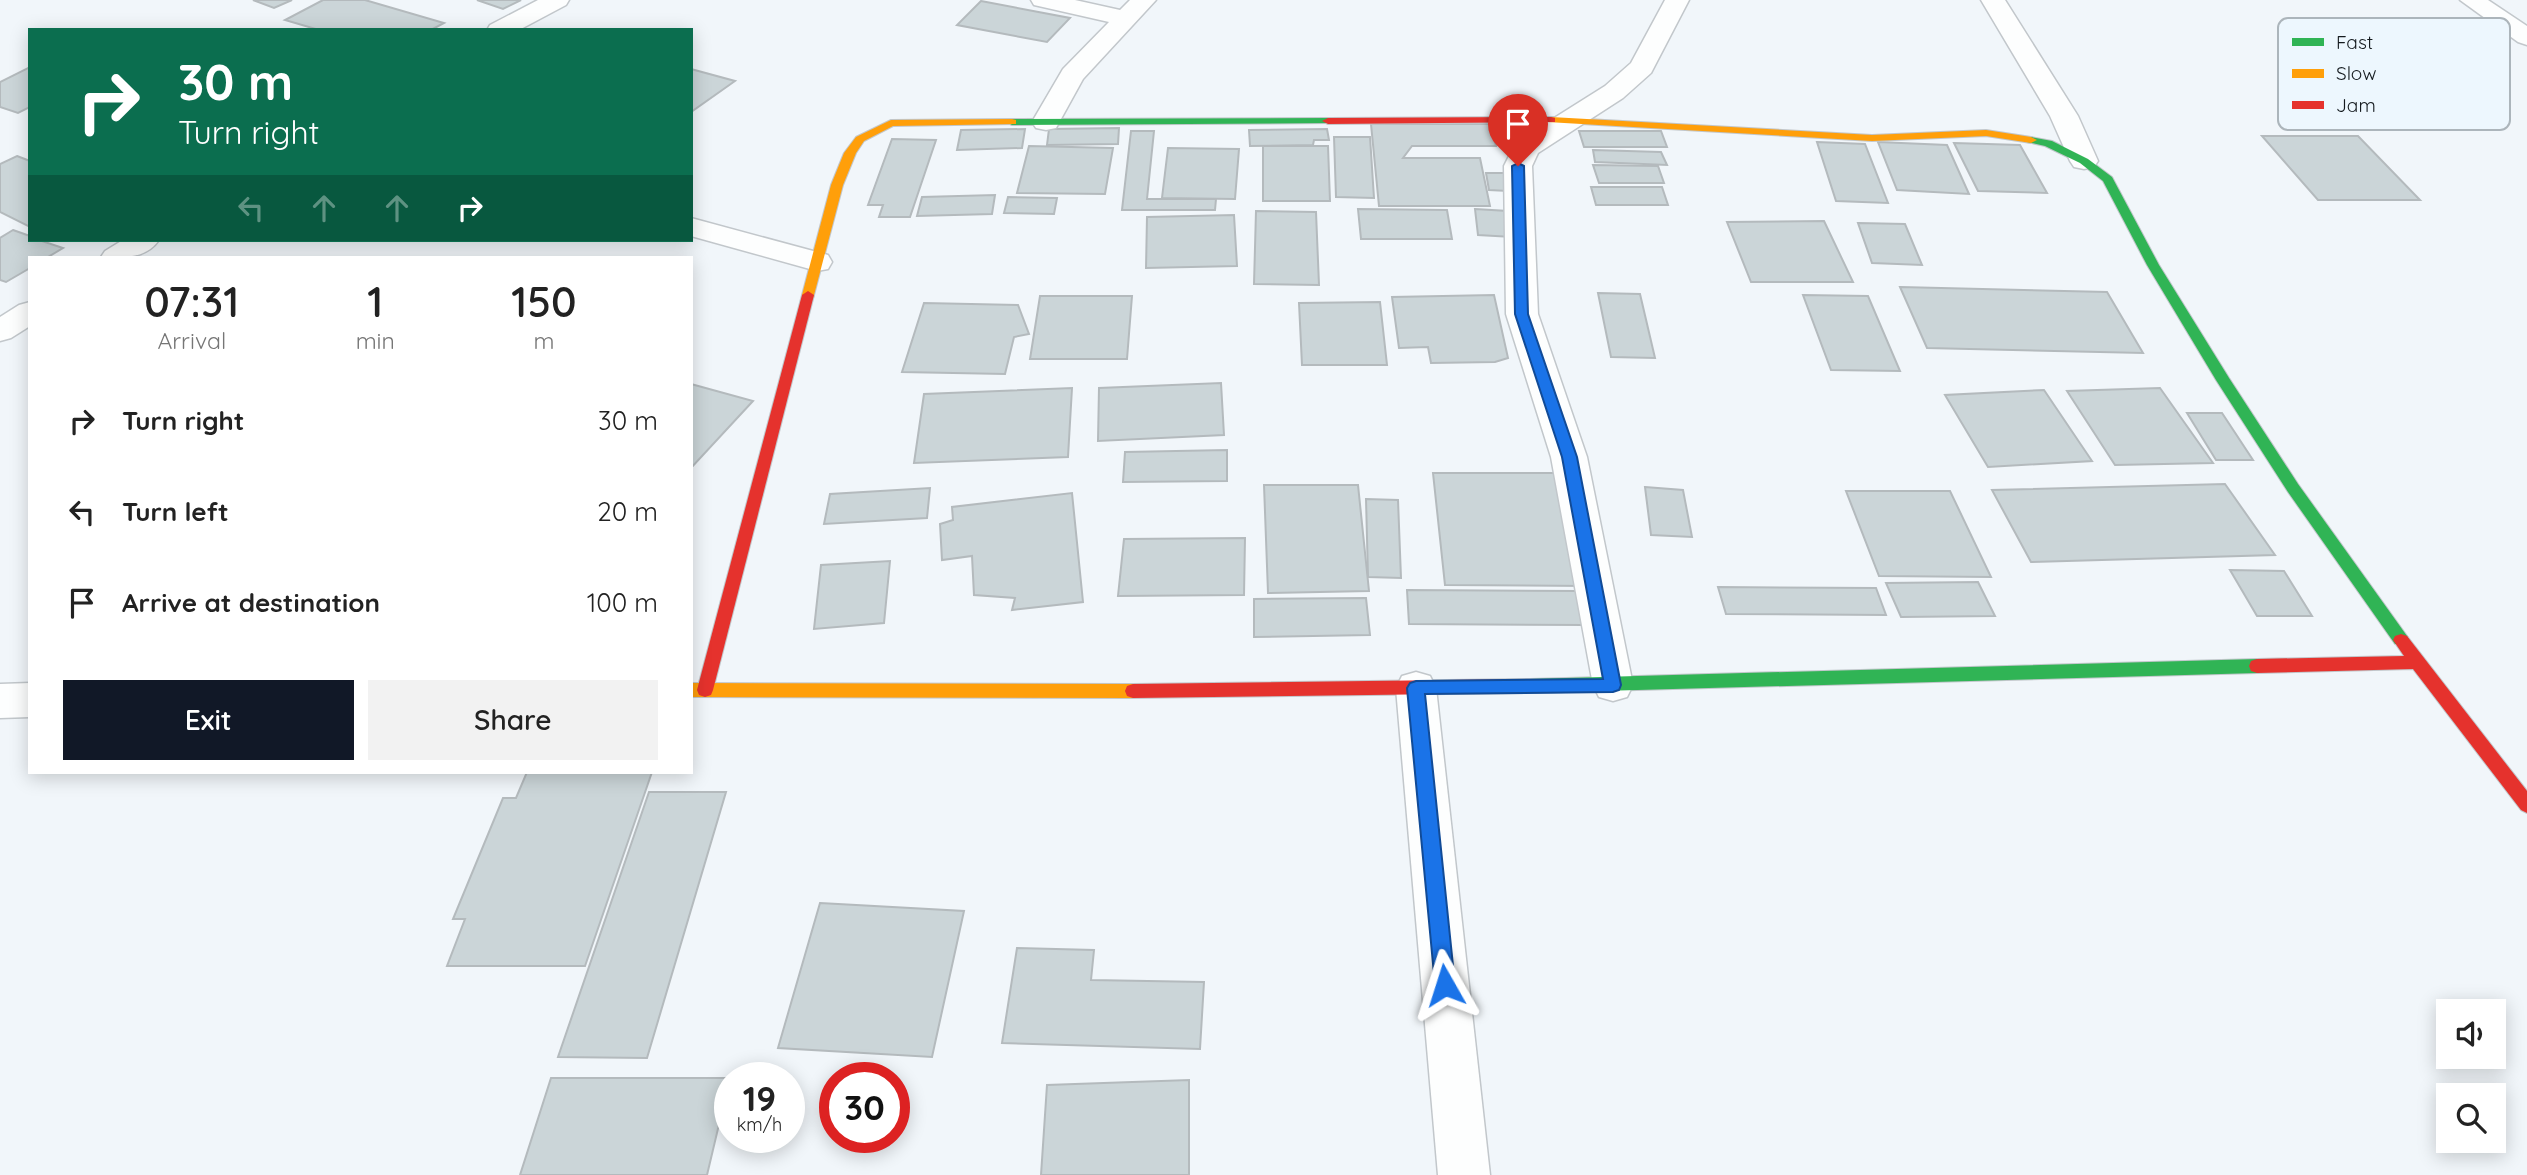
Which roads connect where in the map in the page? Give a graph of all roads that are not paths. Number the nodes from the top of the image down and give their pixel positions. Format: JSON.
{"nodes":[{"id":1,"x":557,"y":0,"type":"edge"},
{"id":2,"x":1043,"y":0,"type":"edge"},
{"id":3,"x":1144,"y":0,"type":"edge"},
{"id":4,"x":1678,"y":0,"type":"edge"},
{"id":5,"x":1993,"y":0,"type":"edge"},
{"id":6,"x":2472,"y":0,"type":"edge"},
{"id":7,"x":2499,"y":18,"type":"edge"},
{"id":8,"x":1126,"y":19,"type":"junction"},
{"id":9,"x":2510,"y":26,"type":"edge"},
{"id":10,"x":503,"y":28,"type":"edge"},
{"id":11,"x":2527,"y":37,"type":"edge"},
{"id":12,"x":1571,"y":120,"type":"junction"},
{"id":13,"x":1046,"y":122,"type":"junction"},
{"id":14,"x":2084,"y":161,"type":"junction"},
{"id":15,"x":693,"y":228,"type":"edge"},
{"id":16,"x":141,"y":242,"type":"edge"},
{"id":17,"x":118,"y":256,"type":"edge"},
{"id":18,"x":817,"y":262,"type":"junction"},
{"id":19,"x":28,"y":313,"type":"edge"},
{"id":20,"x":0,"y":331,"type":"edge"},
{"id":21,"x":2417,"y":662,"type":"junction"},
{"id":22,"x":1613,"y":685,"type":"junction"},
{"id":23,"x":1416,"y":688,"type":"junction"},
{"id":24,"x":698,"y":690,"type":"edge"},
{"id":25,"x":28,"y":700,"type":"edge"},
{"id":26,"x":0,"y":701,"type":"edge"},
{"id":27,"x":2527,"y":805,"type":"edge"},
{"id":28,"x":1464,"y":1175,"type":"edge"}],
"edges":[{"from":1,"to":10,"type":"street"},
{"from":2,"to":8,"type":"street"},
{"from":3,"to":8,"type":"street"},
{"from":4,"to":12,"type":"street"},
{"from":5,"to":14,"type":"street"},
{"from":6,"to":7,"type":"street"},
{"from":8,"to":13,"type":"street"},
{"from":9,"to":11,"type":"street"},
{"from":12,"to":13,"type":"street"},
{"from":12,"to":14,"type":"street"},
{"from":12,"to":22,"type":"street"},
{"from":13,"to":18,"type":"street"},
{"from":14,"to":21,"type":"street"},
{"from":15,"to":18,"type":"street"},
{"from":16,"to":17,"type":"street"},
{"from":18,"to":24,"type":"street"},
{"from":19,"to":20,"type":"street"},
{"from":21,"to":22,"type":"street"},
{"from":21,"to":27,"type":"street"},
{"from":22,"to":23,"type":"street"},
{"from":23,"to":24,"type":"street"},
{"from":23,"to":28,"type":"street"},
{"from":25,"to":26,"type":"street"}]}
